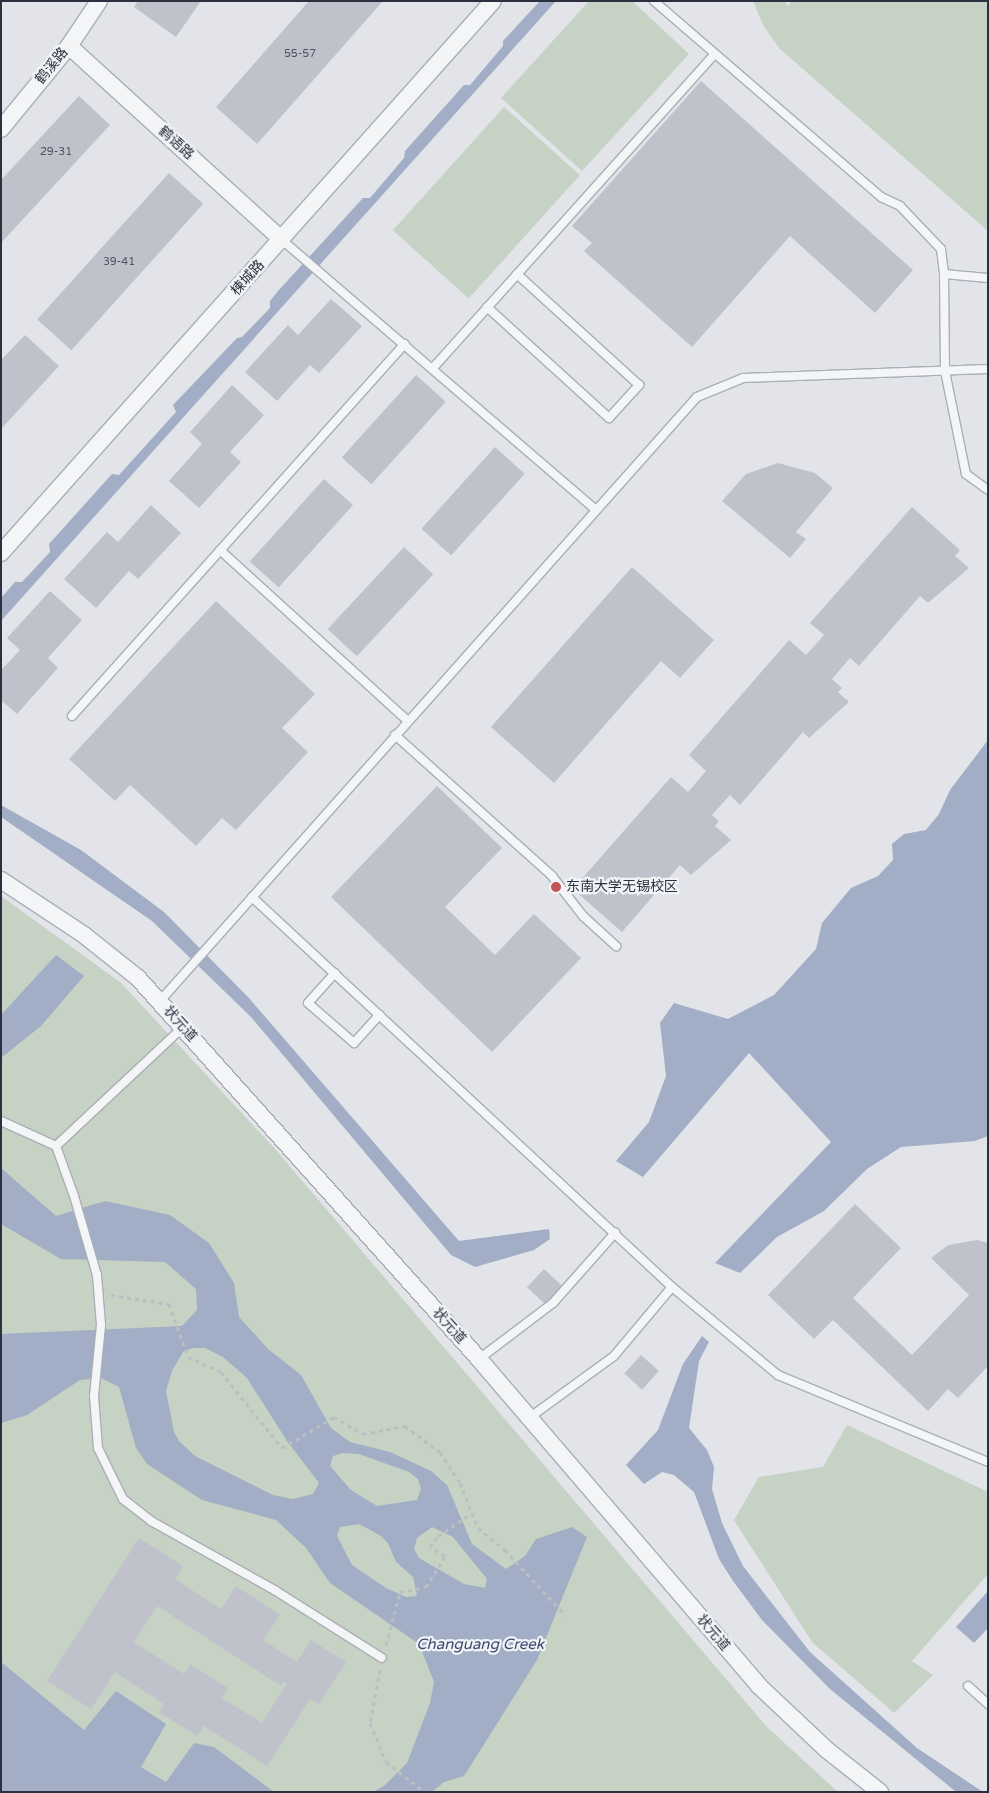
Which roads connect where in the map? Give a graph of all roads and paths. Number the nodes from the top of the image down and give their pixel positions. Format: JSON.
{"nodes":[{"id":1,"x":100,"y":1,"type":"edge"},
{"id":2,"x":493,"y":1,"type":"edge"},
{"id":3,"x":654,"y":1,"type":"edge"},
{"id":4,"x":69,"y":46,"type":"junction"},
{"id":5,"x":714,"y":55,"type":"junction"},
{"id":6,"x":1,"y":128,"type":"edge"},
{"id":7,"x":282,"y":240,"type":"junction"},
{"id":8,"x":517,"y":274,"type":"junction"},
{"id":9,"x":944,"y":274,"type":"junction"},
{"id":10,"x":988,"y":278,"type":"edge"},
{"id":11,"x":487,"y":308,"type":"junction"},
{"id":12,"x":405,"y":344,"type":"junction"},
{"id":13,"x":433,"y":368,"type":"junction"},
{"id":14,"x":988,"y":369,"type":"edge"},
{"id":15,"x":944,"y":371,"type":"junction"},
{"id":16,"x":988,"y":490,"type":"edge"},
{"id":17,"x":595,"y":509,"type":"junction"},
{"id":18,"x":220,"y":550,"type":"junction"},
{"id":19,"x":1,"y":553,"type":"edge"},
{"id":20,"x":72,"y":716,"type":"dead end"},
{"id":21,"x":408,"y":721,"type":"junction"},
{"id":22,"x":395,"y":736,"type":"junction"},
{"id":23,"x":1,"y":880,"type":"edge"},
{"id":24,"x":252,"y":897,"type":"junction"},
{"id":25,"x":616,"y":946,"type":"dead end"},
{"id":26,"x":335,"y":974,"type":"junction"},
{"id":27,"x":160,"y":1001,"type":"junction"},
{"id":28,"x":379,"y":1015,"type":"junction"},
{"id":29,"x":183,"y":1027,"type":"junction"},
{"id":30,"x":1,"y":1121,"type":"edge"},
{"id":31,"x":56,"y":1146,"type":"junction"},
{"id":32,"x":615,"y":1233,"type":"junction"},
{"id":33,"x":672,"y":1287,"type":"junction"},
{"id":34,"x":98,"y":1294,"type":"junction"},
{"id":35,"x":479,"y":1359,"type":"junction"},
{"id":36,"x":529,"y":1418,"type":"junction"},
{"id":37,"x":988,"y":1462,"type":"edge"},
{"id":38,"x":472,"y":1513,"type":"junction"},
{"id":39,"x":565,"y":1615,"type":"dead end"},
{"id":40,"x":382,"y":1658,"type":"junction"},
{"id":41,"x":968,"y":1686,"type":"dead end"},
{"id":42,"x":988,"y":1704,"type":"edge"},
{"id":43,"x":424,"y":1792,"type":"edge"},
{"id":44,"x":880,"y":1792,"type":"edge"}],
"edges":[{"from":1,"to":4,"type":"street","name":"鹤溪路"},
{"from":2,"to":7,"type":"street","name":"楝城路"},
{"from":3,"to":5,"type":"lane"},
{"from":4,"to":6,"type":"street","name":"鹤溪路"},
{"from":4,"to":7,"type":"street","name":"鹤语路"},
{"from":5,"to":8,"type":"lane"},
{"from":5,"to":9,"type":"lane"},
{"from":7,"to":12,"type":"lane"},
{"from":7,"to":19,"type":"street","name":"楝城路"},
{"from":8,"to":11,"type":"lane"},
{"from":8,"to":11,"type":"lane"},
{"from":9,"to":10,"type":"lane"},
{"from":9,"to":15,"type":"lane"},
{"from":11,"to":13,"type":"lane"},
{"from":12,"to":13,"type":"lane"},
{"from":12,"to":18,"type":"lane"},
{"from":13,"to":17,"type":"lane"},
{"from":14,"to":15,"type":"lane"},
{"from":15,"to":16,"type":"lane"},
{"from":15,"to":17,"type":"lane"},
{"from":17,"to":21,"type":"lane"},
{"from":18,"to":20,"type":"lane"},
{"from":18,"to":21,"type":"lane"},
{"from":21,"to":22,"type":"lane"},
{"from":22,"to":24,"type":"lane"},
{"from":22,"to":25,"type":"lane"},
{"from":23,"to":27,"type":"street","name":"状元道"},
{"from":24,"to":26,"type":"lane"},
{"from":24,"to":27,"type":"lane"},
{"from":26,"to":28,"type":"lane"},
{"from":26,"to":28,"type":"lane"},
{"from":27,"to":29,"type":"street","name":"状元道"},
{"from":28,"to":32,"type":"lane"},
{"from":29,"to":31,"type":"lane"},
{"from":29,"to":35,"type":"street","name":"状元道"},
{"from":30,"to":31,"type":"lane"},
{"from":31,"to":34,"type":"lane"},
{"from":32,"to":33,"type":"lane"},
{"from":32,"to":35,"type":"lane"},
{"from":33,"to":36,"type":"lane"},
{"from":33,"to":37,"type":"lane"},
{"from":34,"to":38,"type":"path"},
{"from":34,"to":40,"type":"lane"},
{"from":35,"to":36,"type":"street","name":"状元道"},
{"from":36,"to":44,"type":"street","name":"状元道"},
{"from":38,"to":39,"type":"path"},
{"from":38,"to":40,"type":"path"},
{"from":40,"to":43,"type":"path"},
{"from":41,"to":42,"type":"lane"}]}
